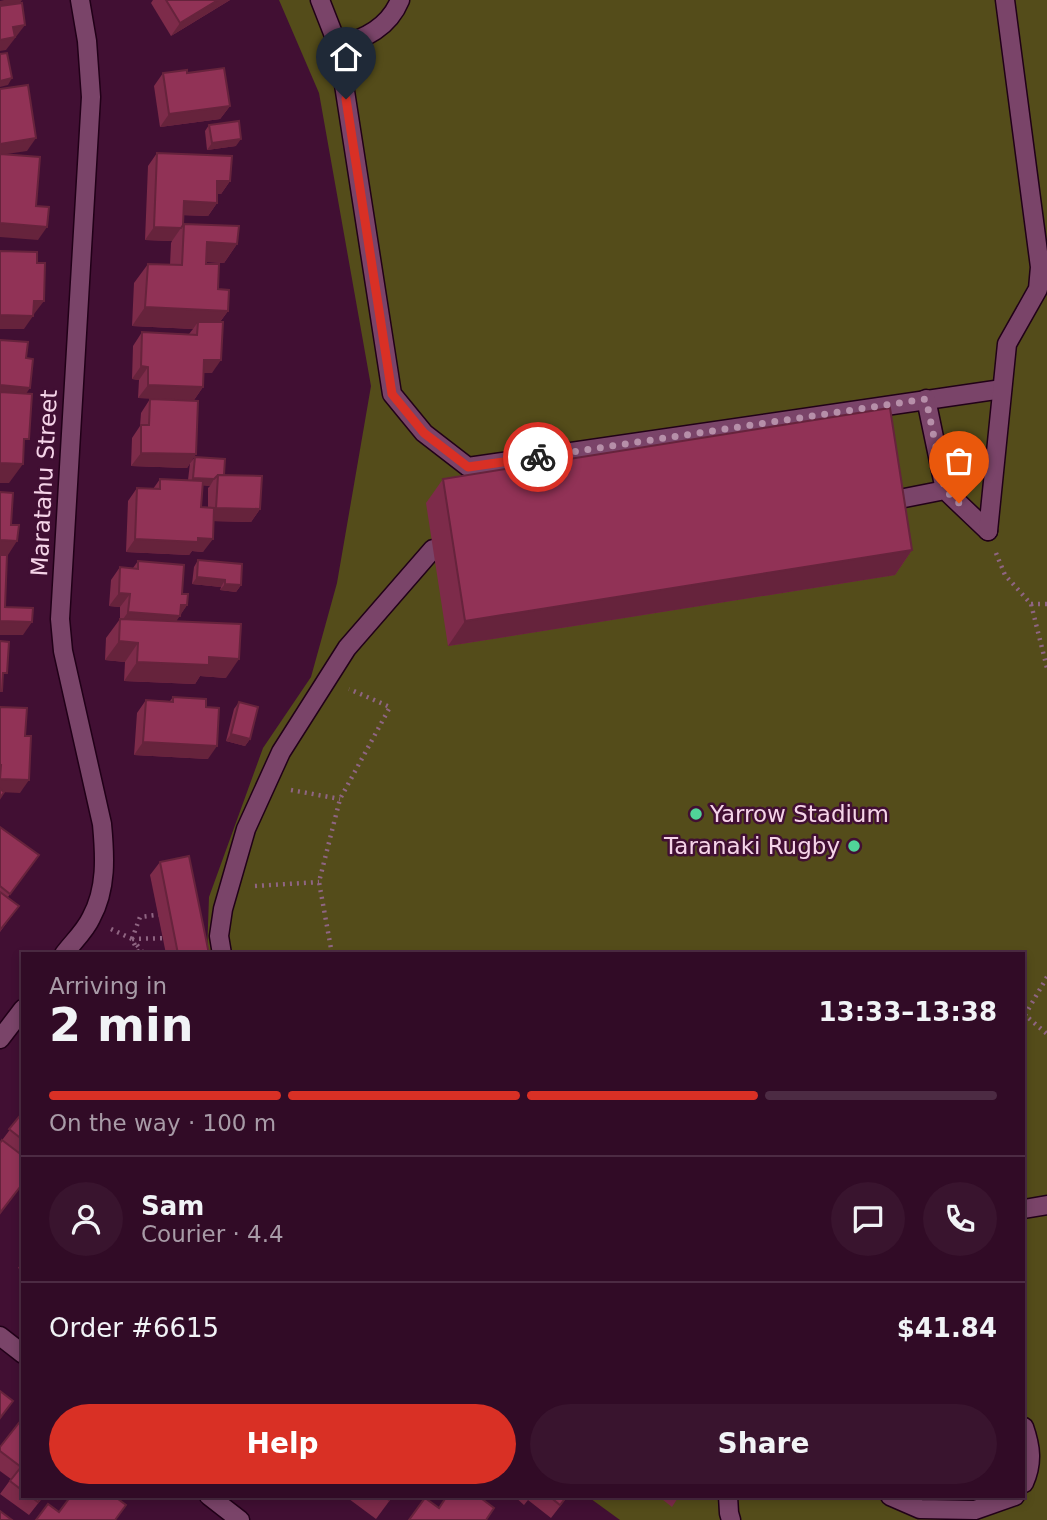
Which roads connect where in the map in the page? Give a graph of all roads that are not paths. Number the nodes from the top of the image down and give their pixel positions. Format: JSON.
{"nodes":[{"id":1,"x":80,"y":0,"type":"edge"},
{"id":2,"x":320,"y":0,"type":"edge"},
{"id":3,"x":400,"y":0,"type":"edge"},
{"id":4,"x":1005,"y":0,"type":"edge"},
{"id":5,"x":338,"y":46,"type":"junction"},
{"id":6,"x":1002,"y":389,"type":"junction"},
{"id":7,"x":926,"y":399,"type":"junction"},
{"id":8,"x":945,"y":490,"type":"junction"},
{"id":9,"x":884,"y":502,"type":"edge"},
{"id":10,"x":433,"y":550,"type":"dead end"},
{"id":11,"x":220,"y":945,"type":"edge"},
{"id":12,"x":71,"y":952,"type":"edge"},
{"id":13,"x":21,"y":1012,"type":"edge"},
{"id":14,"x":0,"y":1039,"type":"edge"},
{"id":15,"x":1047,"y":1205,"type":"edge"},
{"id":16,"x":1025,"y":1209,"type":"edge"},
{"id":17,"x":0,"y":1336,"type":"edge"},
{"id":18,"x":21,"y":1352,"type":"edge"},
{"id":19,"x":1025,"y":1430,"type":"edge"},
{"id":20,"x":1025,"y":1480,"type":"edge"},
{"id":21,"x":212,"y":1498,"type":"edge"},
{"id":22,"x":728,"y":1498,"type":"edge"},
{"id":23,"x":894,"y":1498,"type":"edge"},
{"id":24,"x":1009,"y":1498,"type":"edge"},
{"id":25,"x":240,"y":1520,"type":"edge"},
{"id":26,"x":731,"y":1520,"type":"edge"}],
"edges":[{"from":1,"to":12,"type":"street","name":"Maratahu Street"},
{"from":2,"to":5,"type":"street"},
{"from":3,"to":5,"type":"street"},
{"from":4,"to":6,"type":"street"},
{"from":5,"to":7,"type":"street"},
{"from":6,"to":7,"type":"street"},
{"from":6,"to":8,"type":"street"},
{"from":7,"to":8,"type":"street"},
{"from":8,"to":9,"type":"street"},
{"from":10,"to":11,"type":"street"},
{"from":13,"to":14,"type":"street"},
{"from":15,"to":16,"type":"street"},
{"from":17,"to":18,"type":"street"},
{"from":19,"to":20,"type":"street"},
{"from":21,"to":25,"type":"street"},
{"from":22,"to":26,"type":"street"},
{"from":23,"to":24,"type":"street"}]}
